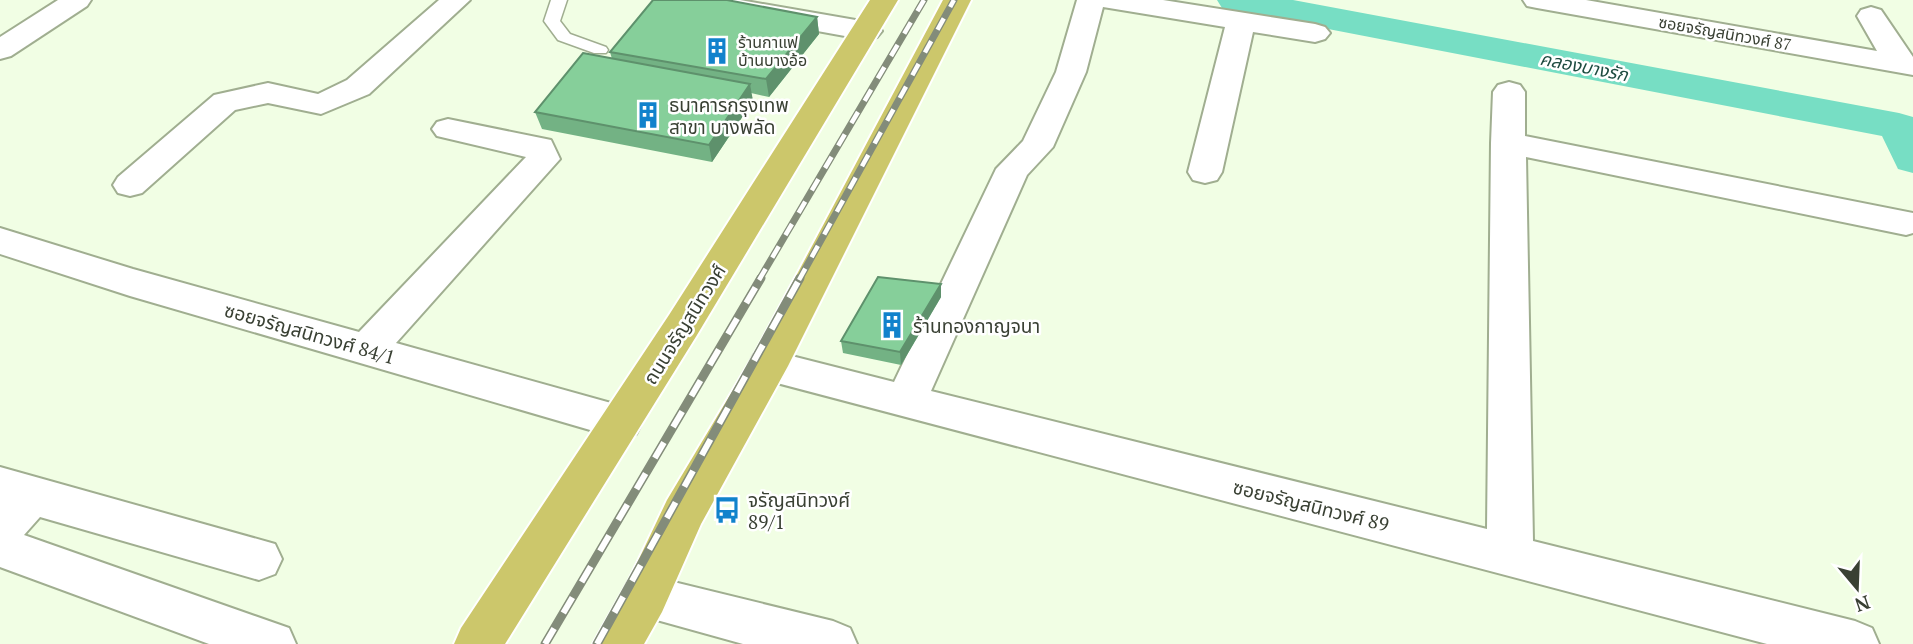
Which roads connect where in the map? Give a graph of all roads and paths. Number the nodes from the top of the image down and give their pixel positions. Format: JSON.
{"nodes":[{"id":1,"x":77,"y":0,"type":"edge"},
{"id":2,"x":456,"y":0,"type":"edge"},
{"id":3,"x":559,"y":0,"type":"edge"},
{"id":4,"x":691,"y":0,"type":"edge"},
{"id":5,"x":957,"y":0,"type":"edge"},
{"id":6,"x":1091,"y":0,"type":"edge"},
{"id":7,"x":1110,"y":0,"type":"edge"},
{"id":8,"x":1537,"y":0,"type":"edge"},
{"id":9,"x":876,"y":16,"type":"edge"},
{"id":10,"x":1871,"y":16,"type":"dead end"},
{"id":11,"x":1241,"y":22,"type":"junction"},
{"id":12,"x":1315,"y":33,"type":"dead end"},
{"id":13,"x":0,"y":50,"type":"edge"},
{"id":14,"x":600,"y":50,"type":"dead end"},
{"id":15,"x":1907,"y":65,"type":"edge"},
{"id":16,"x":1509,"y":92,"type":"dead end"},
{"id":17,"x":448,"y":129,"type":"dead end"},
{"id":18,"x":1507,"y":143,"type":"junction"},
{"id":19,"x":1205,"y":172,"type":"dead end"},
{"id":20,"x":130,"y":185,"type":"dead end"},
{"id":21,"x":1906,"y":223,"type":"dead end"},
{"id":22,"x":0,"y":241,"type":"edge"},
{"id":23,"x":367,"y":349,"type":"junction"},
{"id":24,"x":768,"y":366,"type":"junction"},
{"id":25,"x":905,"y":402,"type":"junction"},
{"id":26,"x":621,"y":422,"type":"junction"},
{"id":27,"x":16,"y":491,"type":"edge"},
{"id":28,"x":0,"y":530,"type":"edge"},
{"id":29,"x":0,"y":547,"type":"edge"},
{"id":30,"x":1510,"y":556,"type":"junction"},
{"id":31,"x":259,"y":559,"type":"dead end"},
{"id":32,"x":645,"y":597,"type":"junction"},
{"id":33,"x":272,"y":644,"type":"edge"},
{"id":34,"x":478,"y":644,"type":"edge"},
{"id":35,"x":617,"y":644,"type":"edge"},
{"id":36,"x":833,"y":644,"type":"edge"},
{"id":37,"x":1855,"y":644,"type":"edge"}],
"edges":[{"from":1,"to":13,"type":"street"},
{"from":2,"to":20,"type":"street"},
{"from":3,"to":14,"type":"lane"},
{"from":4,"to":9,"type":"street"},
{"from":5,"to":24,"type":"main road"},
{"from":6,"to":25,"type":"street"},
{"from":7,"to":11,"type":"street"},
{"from":8,"to":15,"type":"street","name":"ซอยจรัญสนิทวงศ์ 87"},
{"from":9,"to":26,"type":"main road","name":"ถนนจรัญสนิทวงศ์"},
{"from":10,"to":15,"type":"street"},
{"from":11,"to":12,"type":"street"},
{"from":11,"to":19,"type":"street"},
{"from":16,"to":18,"type":"street"},
{"from":17,"to":23,"type":"street"},
{"from":18,"to":21,"type":"street"},
{"from":18,"to":30,"type":"street"},
{"from":22,"to":23,"type":"street","name":"ซอยจรัญสนิทวงศ์ 84/1"},
{"from":23,"to":26,"type":"street","name":"ซอยจรัญสนิทวงศ์ 84/1"},
{"from":24,"to":25,"type":"street","name":"ซอยจรัญสนิทวงศ์ 89"},
{"from":24,"to":32,"type":"main road"},
{"from":25,"to":30,"type":"street","name":"ซอยจรัญสนิทวงศ์ 89"},
{"from":26,"to":34,"type":"main road","name":"ถนนจรัญสนิทวงศ์"},
{"from":27,"to":28,"type":"street"},
{"from":27,"to":31,"type":"street"},
{"from":29,"to":33,"type":"street"},
{"from":30,"to":37,"type":"street","name":"ซอยจรัญสนิทวงศ์ 89"},
{"from":32,"to":35,"type":"main road"},
{"from":32,"to":36,"type":"street"}]}
